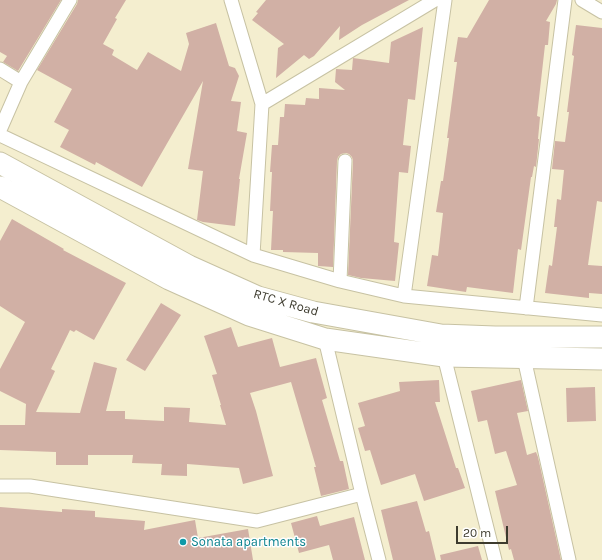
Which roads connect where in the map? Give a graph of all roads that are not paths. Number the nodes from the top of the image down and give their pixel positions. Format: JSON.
{"nodes":[{"id":1,"x":70,"y":0,"type":"edge"},
{"id":2,"x":231,"y":0,"type":"edge"},
{"id":3,"x":435,"y":0,"type":"edge"},
{"id":4,"x":446,"y":0,"type":"edge"},
{"id":5,"x":565,"y":0,"type":"edge"},
{"id":6,"x":582,"y":0,"type":"edge"},
{"id":7,"x":602,"y":12,"type":"edge"},
{"id":8,"x":0,"y":69,"type":"edge"},
{"id":9,"x":21,"y":82,"type":"junction"},
{"id":10,"x":262,"y":104,"type":"junction"},
{"id":11,"x":0,"y":130,"type":"edge"},
{"id":12,"x":0,"y":135,"type":"edge"},
{"id":13,"x":345,"y":161,"type":"dead end"},
{"id":14,"x":0,"y":163,"type":"edge"},
{"id":15,"x":0,"y":187,"type":"edge"},
{"id":16,"x":253,"y":255,"type":"junction"},
{"id":17,"x":340,"y":281,"type":"junction"},
{"id":18,"x":404,"y":296,"type":"junction"},
{"id":19,"x":253,"y":306,"type":"junction"},
{"id":20,"x":526,"y":308,"type":"junction"},
{"id":21,"x":602,"y":315,"type":"edge"},
{"id":22,"x":602,"y":338,"type":"edge"},
{"id":23,"x":325,"y":339,"type":"junction"},
{"id":24,"x":444,"y":356,"type":"junction"},
{"id":25,"x":524,"y":358,"type":"junction"},
{"id":26,"x":602,"y":359,"type":"edge"},
{"id":27,"x":0,"y":486,"type":"edge"},
{"id":28,"x":362,"y":494,"type":"junction"},
{"id":29,"x":379,"y":560,"type":"edge"},
{"id":30,"x":495,"y":560,"type":"edge"},
{"id":31,"x":569,"y":560,"type":"edge"}],
"edges":[{"from":1,"to":9,"type":"street"},
{"from":2,"to":10,"type":"street"},
{"from":3,"to":10,"type":"street"},
{"from":4,"to":18,"type":"street"},
{"from":5,"to":20,"type":"street"},
{"from":6,"to":7,"type":"street"},
{"from":8,"to":9,"type":"street"},
{"from":9,"to":11,"type":"street"},
{"from":10,"to":16,"type":"street"},
{"from":12,"to":16,"type":"street"},
{"from":13,"to":17,"type":"street"},
{"from":14,"to":19,"type":"main road","name":"RTC X Road"},
{"from":15,"to":19,"type":"main road","name":"RTC X Road"},
{"from":16,"to":17,"type":"street"},
{"from":17,"to":18,"type":"street"},
{"from":18,"to":20,"type":"street"},
{"from":19,"to":22,"type":"main road","name":"RTC X Road"},
{"from":19,"to":23,"type":"main road","name":"RTC X Road"},
{"from":20,"to":21,"type":"street"},
{"from":23,"to":24,"type":"main road","name":"RTC X Road"},
{"from":23,"to":28,"type":"street"},
{"from":24,"to":25,"type":"main road","name":"RTC X Road"},
{"from":24,"to":30,"type":"street"},
{"from":25,"to":26,"type":"main road","name":"RTC X Road"},
{"from":25,"to":31,"type":"street"},
{"from":27,"to":28,"type":"street"},
{"from":28,"to":29,"type":"street"}]}
